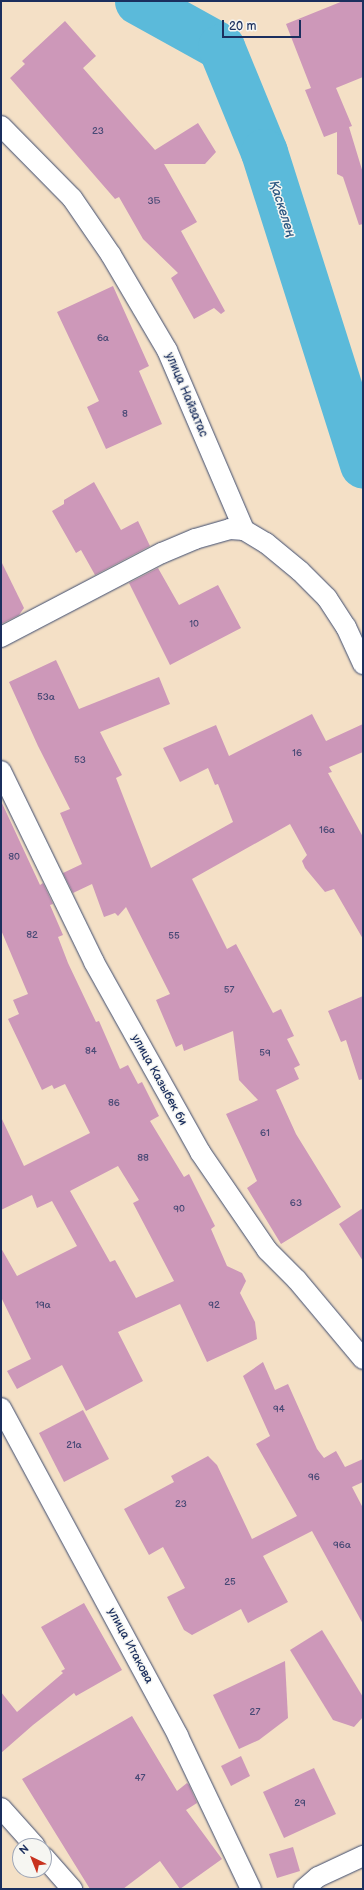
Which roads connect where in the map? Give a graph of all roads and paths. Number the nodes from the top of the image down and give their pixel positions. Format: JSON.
{"nodes":[{"id":1,"x":1,"y":126,"type":"edge"},
{"id":2,"x":244,"y":530,"type":"junction"},
{"id":3,"x":1,"y":637,"type":"edge"},
{"id":4,"x":363,"y":664,"type":"edge"},
{"id":5,"x":1,"y":771,"type":"edge"},
{"id":6,"x":363,"y":1359,"type":"edge"},
{"id":7,"x":1,"y":1408,"type":"edge"},
{"id":8,"x":1,"y":1808,"type":"edge"},
{"id":9,"x":27,"y":1838,"type":"edge"},
{"id":10,"x":363,"y":1856,"type":"edge"},
{"id":11,"x":52,"y":1866,"type":"edge"},
{"id":12,"x":316,"y":1885,"type":"edge"},
{"id":13,"x":72,"y":1889,"type":"edge"},
{"id":14,"x":251,"y":1889,"type":"edge"}],
"edges":[{"from":1,"to":2,"type":"street","name":"улица Найзатас"},
{"from":2,"to":3,"type":"street"},
{"from":2,"to":4,"type":"street"},
{"from":5,"to":6,"type":"street","name":"улица Казыбек би"},
{"from":7,"to":14,"type":"street","name":"улица Итакова"},
{"from":8,"to":9,"type":"street"},
{"from":10,"to":12,"type":"street"},
{"from":11,"to":13,"type":"street"}]}
